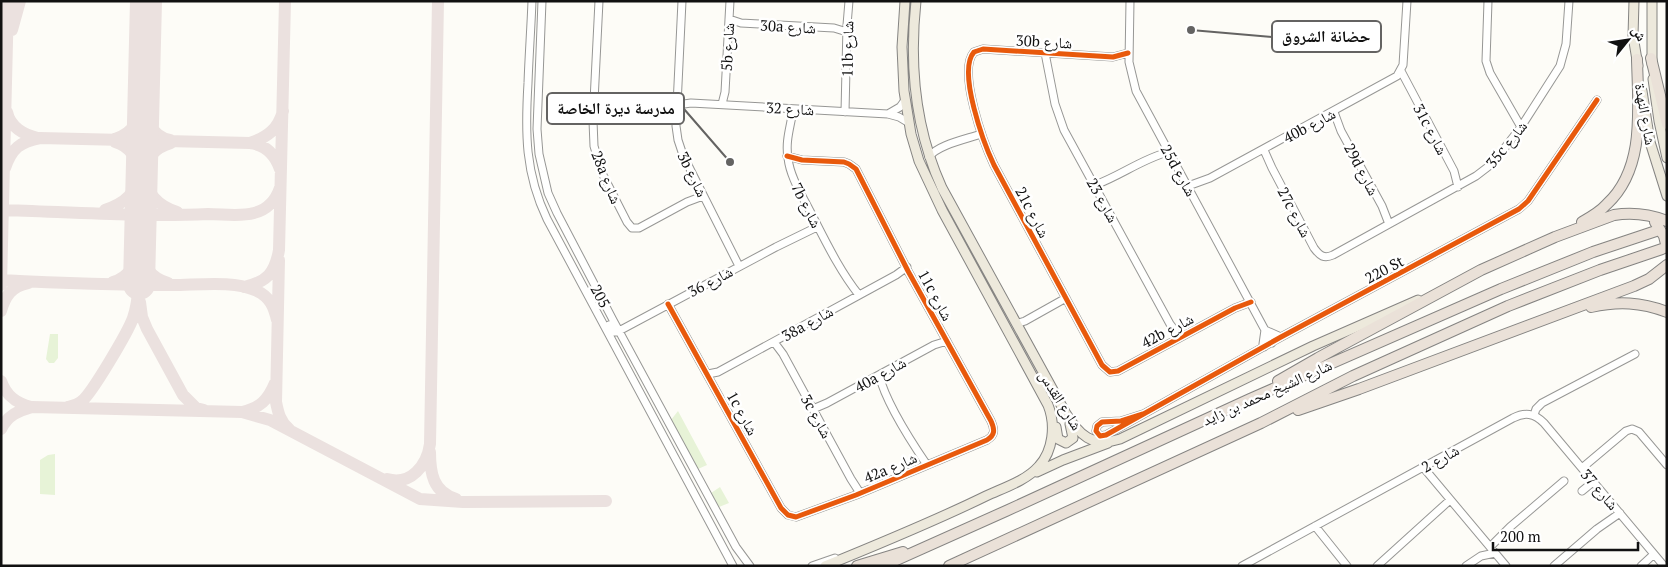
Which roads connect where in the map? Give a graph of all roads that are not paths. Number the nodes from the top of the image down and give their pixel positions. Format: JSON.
{"nodes":[{"id":1,"x":532,"y":1,"type":"edge"},
{"id":2,"x":542,"y":1,"type":"edge"},
{"id":3,"x":599,"y":1,"type":"edge"},
{"id":4,"x":682,"y":1,"type":"edge"},
{"id":5,"x":730,"y":1,"type":"edge"},
{"id":6,"x":849,"y":1,"type":"edge"},
{"id":7,"x":905,"y":1,"type":"edge"},
{"id":8,"x":916,"y":1,"type":"edge"},
{"id":9,"x":1130,"y":1,"type":"edge"},
{"id":10,"x":1407,"y":1,"type":"edge"},
{"id":11,"x":1488,"y":1,"type":"edge"},
{"id":12,"x":1569,"y":1,"type":"edge"},
{"id":13,"x":1634,"y":1,"type":"edge"},
{"id":14,"x":1652,"y":1,"type":"edge"},
{"id":15,"x":729,"y":23,"type":"junction"},
{"id":16,"x":847,"y":28,"type":"junction"},
{"id":17,"x":974,"y":52,"type":"joint"},
{"id":18,"x":1049,"y":54,"type":"junction"},
{"id":19,"x":1128,"y":54,"type":"junction"},
{"id":20,"x":1113,"y":57,"type":"junction"},
{"id":21,"x":1651,"y":58,"type":"junction"},
{"id":22,"x":1637,"y":59,"type":"junction"},
{"id":23,"x":1129,"y":62,"type":"junction"},
{"id":24,"x":1400,"y":71,"type":"junction"},
{"id":25,"x":905,"y":100,"type":"junction"},
{"id":26,"x":1597,"y":100,"type":"dead end"},
{"id":27,"x":677,"y":101,"type":"junction"},
{"id":28,"x":725,"y":105,"type":"junction"},
{"id":29,"x":790,"y":108,"type":"junction"},
{"id":30,"x":1512,"y":110,"type":"junction"},
{"id":31,"x":848,"y":112,"type":"junction"},
{"id":32,"x":1332,"y":113,"type":"junction"},
{"id":33,"x":888,"y":114,"type":"junction"},
{"id":34,"x":1526,"y":119,"type":"junction"},
{"id":35,"x":909,"y":123,"type":"junction"},
{"id":36,"x":1667,"y":124,"type":"edge"},
{"id":37,"x":1521,"y":127,"type":"junction"},
{"id":38,"x":981,"y":134,"type":"junction"},
{"id":39,"x":914,"y":144,"type":"junction"},
{"id":40,"x":1167,"y":149,"type":"junction"},
{"id":41,"x":1262,"y":151,"type":"junction"},
{"id":42,"x":787,"y":156,"type":"junction"},
{"id":43,"x":929,"y":157,"type":"junction"},
{"id":44,"x":1667,"y":158,"type":"edge"},
{"id":45,"x":802,"y":160,"type":"junction"},
{"id":46,"x":789,"y":166,"type":"junction"},
{"id":47,"x":1454,"y":171,"type":"junction"},
{"id":48,"x":1210,"y":178,"type":"junction"},
{"id":49,"x":1465,"y":183,"type":"junction"},
{"id":50,"x":1188,"y":186,"type":"junction"},
{"id":51,"x":1458,"y":187,"type":"junction"},
{"id":52,"x":942,"y":188,"type":"junction"},
{"id":53,"x":1096,"y":188,"type":"junction"},
{"id":54,"x":702,"y":193,"type":"junction"},
{"id":55,"x":1192,"y":193,"type":"junction"},
{"id":56,"x":1667,"y":196,"type":"edge"},
{"id":57,"x":1640,"y":214,"type":"junction"},
{"id":58,"x":1667,"y":221,"type":"edge"},
{"id":59,"x":1392,"y":222,"type":"junction"},
{"id":60,"x":816,"y":224,"type":"junction"},
{"id":61,"x":1656,"y":231,"type":"dead end"},
{"id":62,"x":1555,"y":237,"type":"junction"},
{"id":63,"x":1665,"y":249,"type":"edge"},
{"id":64,"x":1320,"y":256,"type":"joint"},
{"id":65,"x":1667,"y":265,"type":"edge"},
{"id":66,"x":740,"y":266,"type":"junction"},
{"id":67,"x":908,"y":269,"type":"junction"},
{"id":68,"x":1657,"y":274,"type":"junction"},
{"id":69,"x":1442,"y":290,"type":"junction"},
{"id":70,"x":586,"y":292,"type":"junction"},
{"id":71,"x":856,"y":296,"type":"junction"},
{"id":72,"x":1066,"y":298,"type":"junction"},
{"id":73,"x":1250,"y":300,"type":"junction"},
{"id":74,"x":670,"y":303,"type":"junction"},
{"id":75,"x":1667,"y":312,"type":"edge"},
{"id":76,"x":1561,"y":313,"type":"junction"},
{"id":77,"x":613,"y":320,"type":"junction"},
{"id":78,"x":631,"y":324,"type":"junction"},
{"id":79,"x":1016,"y":324,"type":"junction"},
{"id":80,"x":1265,"y":330,"type":"junction"},
{"id":81,"x":620,"y":331,"type":"junction"},
{"id":82,"x":946,"y":338,"type":"junction"},
{"id":83,"x":1281,"y":338,"type":"junction"},
{"id":84,"x":1177,"y":339,"type":"junction"},
{"id":85,"x":625,"y":340,"type":"junction"},
{"id":86,"x":776,"y":341,"type":"junction"},
{"id":87,"x":1272,"y":342,"type":"junction"},
{"id":88,"x":1264,"y":347,"type":"junction"},
{"id":89,"x":1635,"y":354,"type":"dead end"},
{"id":90,"x":1110,"y":372,"type":"joint"},
{"id":91,"x":876,"y":376,"type":"junction"},
{"id":92,"x":709,"y":377,"type":"junction"},
{"id":93,"x":1038,"y":384,"type":"junction"},
{"id":94,"x":1250,"y":399,"type":"junction"},
{"id":95,"x":814,"y":411,"type":"junction"},
{"id":96,"x":1064,"y":412,"type":"junction"},
{"id":97,"x":1143,"y":414,"type":"junction"},
{"id":98,"x":1534,"y":415,"type":"junction"},
{"id":99,"x":1261,"y":423,"type":"junction"},
{"id":100,"x":994,"y":430,"type":"joint"},
{"id":101,"x":1112,"y":442,"type":"junction"},
{"id":102,"x":1667,"y":465,"type":"edge"},
{"id":103,"x":924,"y":466,"type":"junction"},
{"id":104,"x":1425,"y":466,"type":"junction"},
{"id":105,"x":1582,"y":468,"type":"junction"},
{"id":106,"x":1025,"y":477,"type":"junction"},
{"id":107,"x":1564,"y":481,"type":"dead end"},
{"id":108,"x":1593,"y":482,"type":"junction"},
{"id":109,"x":1582,"y":491,"type":"dead end"},
{"id":110,"x":858,"y":494,"type":"junction"},
{"id":111,"x":1452,"y":502,"type":"junction"},
{"id":112,"x":1619,"y":511,"type":"junction"},
{"id":113,"x":788,"y":515,"type":"joint"},
{"id":114,"x":1317,"y":525,"type":"junction"},
{"id":115,"x":1488,"y":545,"type":"junction"},
{"id":116,"x":736,"y":547,"type":"junction"},
{"id":117,"x":926,"y":547,"type":"junction"},
{"id":118,"x":1495,"y":553,"type":"junction"},
{"id":119,"x":851,"y":555,"type":"junction"},
{"id":120,"x":1655,"y":556,"type":"junction"},
{"id":121,"x":1377,"y":565,"type":"edge"},
{"id":122,"x":735,"y":566,"type":"edge"},
{"id":123,"x":745,"y":566,"type":"edge"},
{"id":124,"x":750,"y":566,"type":"edge"},
{"id":125,"x":812,"y":566,"type":"edge"},
{"id":126,"x":825,"y":566,"type":"edge"},
{"id":127,"x":857,"y":566,"type":"edge"},
{"id":128,"x":883,"y":566,"type":"edge"},
{"id":129,"x":949,"y":566,"type":"edge"},
{"id":130,"x":1242,"y":566,"type":"edge"},
{"id":131,"x":1347,"y":566,"type":"edge"},
{"id":132,"x":1466,"y":566,"type":"edge"},
{"id":133,"x":1506,"y":566,"type":"edge"},
{"id":134,"x":1554,"y":566,"type":"edge"},
{"id":135,"x":1641,"y":566,"type":"edge"},
{"id":136,"x":1646,"y":566,"type":"edge"},
{"id":137,"x":1664,"y":566,"type":"edge"}],
"edges":[{"from":1,"to":70,"type":"street","name":"205"},
{"from":2,"to":77,"type":"street","name":"205"},
{"from":3,"to":54,"type":"street","name":"28a شارع"},
{"from":4,"to":27,"type":"street","name":"3b شارع"},
{"from":5,"to":15,"type":"street","name":"5b شارع"},
{"from":6,"to":16,"type":"street","name":"11b شارع"},
{"from":7,"to":25,"type":"main road","name":"شارع القدس"},
{"from":8,"to":43,"type":"main road","name":"شارع القدس"},
{"from":9,"to":19,"type":"street","name":"25d شارع"},
{"from":10,"to":24,"type":"street"},
{"from":11,"to":30,"type":"street"},
{"from":12,"to":34,"type":"street","name":"35c شارع"},
{"from":13,"to":22,"type":"main road","name":"شارع النهدة"},
{"from":14,"to":21,"type":"main road","name":"شارع النهدة"},
{"from":15,"to":16,"type":"street","name":"30a شارع"},
{"from":15,"to":28,"type":"street","name":"5b شارع"},
{"from":16,"to":31,"type":"street","name":"11b شارع"},
{"from":17,"to":18,"type":"street","name":"30b شارع"},
{"from":17,"to":38,"type":"street","name":"21c شارع"},
{"from":18,"to":20,"type":"street","name":"30b شارع"},
{"from":18,"to":53,"type":"street","name":"شارع 23"},
{"from":19,"to":20,"type":"street","name":"30b شارع"},
{"from":19,"to":23,"type":"street","name":"25d شارع"},
{"from":20,"to":23,"type":"street","name":"30b شارع"},
{"from":21,"to":36,"type":"highway"},
{"from":21,"to":44,"type":"main road","name":"شارع النهدة"},
{"from":22,"to":56,"type":"main road","name":"شارع النهدة"},
{"from":22,"to":62,"type":"highway"},
{"from":23,"to":40,"type":"street","name":"25d شارع"},
{"from":24,"to":32,"type":"street","name":"40b شارع"},
{"from":24,"to":47,"type":"street","name":"31c شارع"},
{"from":25,"to":33,"type":"street"},
{"from":25,"to":35,"type":"main road","name":"شارع القدس"},
{"from":26,"to":83,"type":"street","name":"220 St"},
{"from":27,"to":28,"type":"street","name":"شارع 32"},
{"from":27,"to":54,"type":"street","name":"3b شارع"},
{"from":28,"to":29,"type":"street","name":"شارع 32"},
{"from":29,"to":31,"type":"street","name":"شارع 32"},
{"from":29,"to":42,"type":"street","name":"7b شارع"},
{"from":30,"to":34,"type":"street"},
{"from":30,"to":37,"type":"street"},
{"from":31,"to":33,"type":"street","name":"شارع 32"},
{"from":32,"to":41,"type":"street","name":"40b شارع"},
{"from":32,"to":59,"type":"street","name":"29d شارع"},
{"from":33,"to":35,"type":"street","name":"شارع 32"},
{"from":34,"to":37,"type":"street","name":"35c شارع"},
{"from":35,"to":39,"type":"main road","name":"شارع القدس"},
{"from":37,"to":49,"type":"street","name":"35c شارع"},
{"from":38,"to":43,"type":"street"},
{"from":38,"to":72,"type":"street","name":"21c شارع"},
{"from":39,"to":52,"type":"main road"},
{"from":39,"to":93,"type":"main road","name":"شارع القدس"},
{"from":40,"to":50,"type":"street","name":"25d شارع"},
{"from":40,"to":53,"type":"street"},
{"from":41,"to":48,"type":"street","name":"40b شارع"},
{"from":41,"to":64,"type":"street","name":"27c شارع"},
{"from":42,"to":45,"type":"street"},
{"from":42,"to":46,"type":"street","name":"7b شارع"},
{"from":43,"to":52,"type":"main road","name":"شارع القدس"},
{"from":45,"to":46,"type":"street"},
{"from":45,"to":67,"type":"street","name":"11c شارع"},
{"from":46,"to":60,"type":"street","name":"7b شارع"},
{"from":47,"to":49,"type":"street","name":"31c شارع"},
{"from":47,"to":51,"type":"street","name":"31c شارع"},
{"from":48,"to":50,"type":"street","name":"40b شارع"},
{"from":48,"to":55,"type":"street","name":"40b شارع"},
{"from":49,"to":51,"type":"street","name":"35c شارع"},
{"from":50,"to":55,"type":"street","name":"25d شارع"},
{"from":51,"to":59,"type":"street","name":"35c شارع"},
{"from":52,"to":79,"type":"main road","name":"شارع القدس"},
{"from":53,"to":84,"type":"street","name":"شارع 23"},
{"from":54,"to":66,"type":"street","name":"3b شارع"},
{"from":55,"to":73,"type":"street","name":"25d شارع"},
{"from":57,"to":58,"type":"highway"},
{"from":57,"to":62,"type":"highway"},
{"from":57,"to":63,"type":"highway"},
{"from":59,"to":64,"type":"street","name":"35c شارع"},
{"from":60,"to":66,"type":"street","name":"شارع 36"},
{"from":60,"to":71,"type":"street","name":"7b شارع"},
{"from":61,"to":94,"type":"highway","name":"شارع الشيخ محمد بن زايد"},
{"from":62,"to":69,"type":"highway"},
{"from":63,"to":68,"type":"highway"},
{"from":63,"to":99,"type":"highway","name":"شارع الشيخ محمد بن زايد"},
{"from":65,"to":68,"type":"highway"},
{"from":66,"to":74,"type":"street","name":"شارع 36"},
{"from":67,"to":71,"type":"street","name":"38a شارع"},
{"from":67,"to":82,"type":"street","name":"11c شارع"},
{"from":68,"to":76,"type":"highway"},
{"from":69,"to":94,"type":"highway"},
{"from":69,"to":101,"type":"main road"},
{"from":70,"to":81,"type":"street"},
{"from":70,"to":122,"type":"street","name":"205"},
{"from":71,"to":86,"type":"street","name":"38a شارع"},
{"from":72,"to":79,"type":"street"},
{"from":72,"to":90,"type":"street","name":"21c شارع"},
{"from":73,"to":80,"type":"street","name":"25d شارع"},
{"from":73,"to":84,"type":"street","name":"42b شارع"},
{"from":74,"to":78,"type":"street","name":"شارع 36"},
{"from":74,"to":92,"type":"street","name":"1c شارع"},
{"from":75,"to":76,"type":"highway"},
{"from":76,"to":99,"type":"highway"},
{"from":77,"to":78,"type":"street"},
{"from":77,"to":81,"type":"street","name":"205"},
{"from":78,"to":81,"type":"street","name":"شارع 36"},
{"from":78,"to":85,"type":"street"},
{"from":79,"to":96,"type":"main road","name":"شارع القدس"},
{"from":80,"to":83,"type":"street"},
{"from":80,"to":87,"type":"street","name":"25d شارع"},
{"from":80,"to":88,"type":"street","name":"25d شارع"},
{"from":81,"to":85,"type":"street","name":"205"},
{"from":82,"to":91,"type":"street","name":"40a شارع"},
{"from":82,"to":100,"type":"street","name":"11c شارع"},
{"from":83,"to":87,"type":"street","name":"220 St"},
{"from":84,"to":90,"type":"street","name":"42b شارع"},
{"from":85,"to":116,"type":"street","name":"205"},
{"from":86,"to":92,"type":"street","name":"38a شارع"},
{"from":86,"to":95,"type":"street","name":"3c شارع"},
{"from":87,"to":88,"type":"street","name":"220 St"},
{"from":88,"to":97,"type":"street","name":"220 St"},
{"from":89,"to":98,"type":"street"},
{"from":91,"to":95,"type":"street","name":"40a شارع"},
{"from":91,"to":103,"type":"street"},
{"from":92,"to":113,"type":"street","name":"1c شارع"},
{"from":93,"to":96,"type":"main road"},
{"from":93,"to":106,"type":"main road","name":"شارع القدس"},
{"from":94,"to":117,"type":"highway","name":"شارع الشيخ محمد بن زايد"},
{"from":95,"to":110,"type":"street","name":"3c شارع"},
{"from":96,"to":101,"type":"main road","name":"شارع القدس"},
{"from":97,"to":97,"type":"street","name":"220 St"},
{"from":98,"to":104,"type":"street","name":"شارع 2"},
{"from":98,"to":105,"type":"street","name":"شارع 37"},
{"from":99,"to":129,"type":"highway","name":"شارع الشيخ محمد بن زايد"},
{"from":100,"to":103,"type":"street","name":"42a شارع"},
{"from":101,"to":106,"type":"main road"},
{"from":102,"to":105,"type":"street"},
{"from":103,"to":110,"type":"street","name":"42a شارع"},
{"from":104,"to":111,"type":"street"},
{"from":104,"to":114,"type":"street","name":"شارع 2"},
{"from":105,"to":108,"type":"street","name":"شارع 37"},
{"from":106,"to":119,"type":"main road","name":"شارع القدس"},
{"from":107,"to":115,"type":"street"},
{"from":108,"to":109,"type":"street"},
{"from":108,"to":112,"type":"street","name":"شارع 37"},
{"from":110,"to":113,"type":"street","name":"42a شارع"},
{"from":111,"to":115,"type":"street"},
{"from":111,"to":121,"type":"street"},
{"from":112,"to":120,"type":"street","name":"شارع 37"},
{"from":112,"to":134,"type":"street"},
{"from":114,"to":130,"type":"street","name":"شارع 2"},
{"from":114,"to":131,"type":"street"},
{"from":115,"to":118,"type":"street"},
{"from":116,"to":123,"type":"street"},
{"from":116,"to":124,"type":"street","name":"205"},
{"from":117,"to":127,"type":"highway"},
{"from":117,"to":128,"type":"highway","name":"شارع الشيخ محمد بن زايد"},
{"from":118,"to":132,"type":"street"},
{"from":118,"to":133,"type":"street"},
{"from":119,"to":125,"type":"street"},
{"from":119,"to":126,"type":"main road","name":"شارع القدس"},
{"from":120,"to":135,"type":"street"},
{"from":120,"to":136,"type":"street"},
{"from":120,"to":137,"type":"street","name":"شارع 37"}]}
